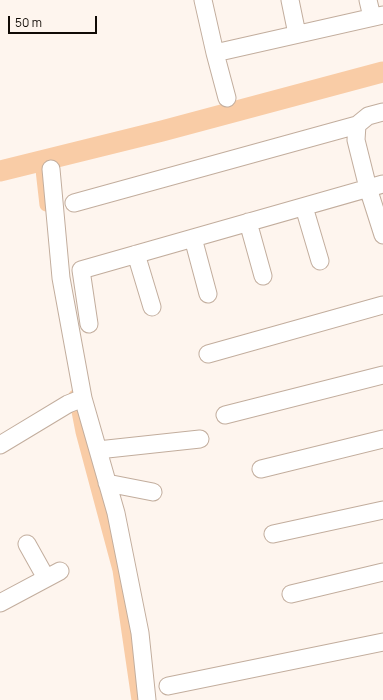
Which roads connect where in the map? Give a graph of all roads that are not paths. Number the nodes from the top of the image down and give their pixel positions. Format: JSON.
{"nodes":[{"id":1,"x":203,"y":0,"type":"edge"},
{"id":2,"x":290,"y":0,"type":"edge"},
{"id":3,"x":368,"y":0,"type":"edge"},
{"id":4,"x":378,"y":16,"type":"edge"},
{"id":5,"x":297,"y":34,"type":"junction"},
{"id":6,"x":215,"y":53,"type":"junction"},
{"id":7,"x":228,"y":98,"type":"dead end"},
{"id":8,"x":383,"y":112,"type":"edge"},
{"id":9,"x":357,"y":125,"type":"junction"},
{"id":10,"x":51,"y":169,"type":"dead end"},
{"id":11,"x":376,"y":186,"type":"edge"},
{"id":12,"x":74,"y":203,"type":"dead end"},
{"id":13,"x":304,"y":206,"type":"junction"},
{"id":14,"x":248,"y":222,"type":"junction"},
{"id":15,"x":383,"y":235,"type":"edge"},
{"id":16,"x":193,"y":238,"type":"junction"},
{"id":17,"x":136,"y":254,"type":"junction"},
{"id":18,"x":320,"y":262,"type":"dead end"},
{"id":19,"x":263,"y":276,"type":"dead end"},
{"id":20,"x":208,"y":294,"type":"dead end"},
{"id":21,"x":383,"y":305,"type":"edge"},
{"id":22,"x":152,"y":307,"type":"dead end"},
{"id":23,"x":89,"y":324,"type":"dead end"},
{"id":24,"x":208,"y":354,"type":"dead end"},
{"id":25,"x":383,"y":374,"type":"edge"},
{"id":26,"x":77,"y":401,"type":"junction"},
{"id":27,"x":225,"y":415,"type":"dead end"},
{"id":28,"x":200,"y":439,"type":"dead end"},
{"id":29,"x":383,"y":439,"type":"edge"},
{"id":30,"x":0,"y":445,"type":"edge"},
{"id":31,"x":98,"y":450,"type":"junction"},
{"id":32,"x":261,"y":469,"type":"dead end"},
{"id":33,"x":107,"y":483,"type":"junction"},
{"id":34,"x":154,"y":492,"type":"dead end"},
{"id":35,"x":383,"y":510,"type":"edge"},
{"id":36,"x":273,"y":534,"type":"dead end"},
{"id":37,"x":27,"y":544,"type":"dead end"},
{"id":38,"x":383,"y":572,"type":"edge"},
{"id":39,"x":291,"y":594,"type":"dead end"},
{"id":40,"x":0,"y":603,"type":"edge"},
{"id":41,"x":383,"y":642,"type":"edge"},
{"id":42,"x":168,"y":686,"type":"dead end"},
{"id":43,"x":147,"y":700,"type":"edge"}],
"edges":[{"from":1,"to":6,"type":"street"},
{"from":2,"to":5,"type":"street"},
{"from":3,"to":4,"type":"street"},
{"from":4,"to":5,"type":"street"},
{"from":5,"to":6,"type":"street"},
{"from":6,"to":7,"type":"street"},
{"from":8,"to":9,"type":"street"},
{"from":9,"to":11,"type":"street"},
{"from":9,"to":12,"type":"street"},
{"from":10,"to":26,"type":"street"},
{"from":11,"to":13,"type":"street"},
{"from":11,"to":15,"type":"street"},
{"from":13,"to":14,"type":"street"},
{"from":13,"to":18,"type":"street"},
{"from":14,"to":16,"type":"street"},
{"from":14,"to":19,"type":"street"},
{"from":16,"to":17,"type":"street"},
{"from":16,"to":20,"type":"street"},
{"from":17,"to":22,"type":"street"},
{"from":17,"to":23,"type":"street"},
{"from":21,"to":24,"type":"street"},
{"from":25,"to":27,"type":"street"},
{"from":26,"to":30,"type":"street"},
{"from":26,"to":31,"type":"street"},
{"from":28,"to":31,"type":"street"},
{"from":29,"to":32,"type":"street"},
{"from":31,"to":33,"type":"street"},
{"from":33,"to":34,"type":"street"},
{"from":33,"to":43,"type":"street"},
{"from":35,"to":36,"type":"street"},
{"from":37,"to":40,"type":"street"},
{"from":38,"to":39,"type":"street"},
{"from":41,"to":42,"type":"street"}]}
